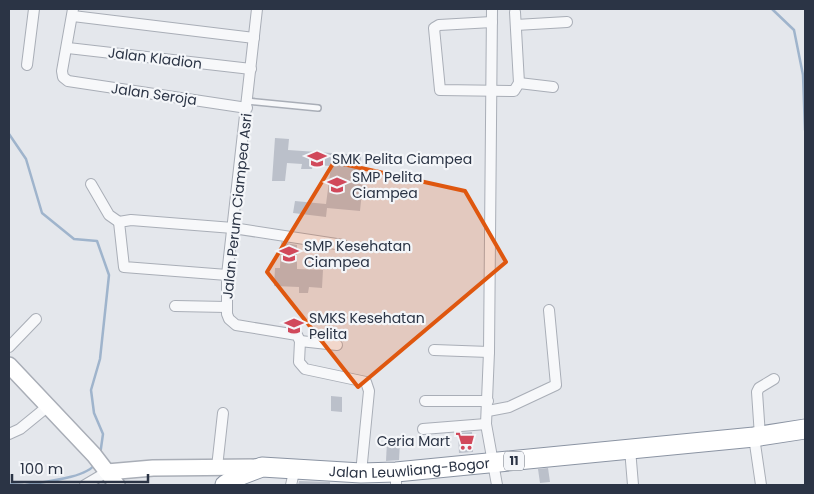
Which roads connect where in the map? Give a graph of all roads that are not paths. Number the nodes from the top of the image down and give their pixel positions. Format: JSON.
{"nodes":[{"id":1,"x":34,"y":9,"type":"edge"},
{"id":2,"x":256,"y":9,"type":"edge"},
{"id":3,"x":492,"y":9,"type":"edge"},
{"id":4,"x":73,"y":12,"type":"edge"},
{"id":5,"x":515,"y":12,"type":"dead end"},
{"id":6,"x":492,"y":22,"type":"junction"},
{"id":7,"x":567,"y":22,"type":"dead end"},
{"id":8,"x":516,"y":25,"type":"junction"},
{"id":9,"x":254,"y":38,"type":"junction"},
{"id":10,"x":68,"y":48,"type":"junction"},
{"id":11,"x":27,"y":65,"type":"dead end"},
{"id":12,"x":247,"y":69,"type":"junction"},
{"id":13,"x":519,"y":83,"type":"junction"},
{"id":14,"x":553,"y":87,"type":"dead end"},
{"id":15,"x":492,"y":91,"type":"junction"},
{"id":16,"x":247,"y":104,"type":"junction"},
{"id":17,"x":318,"y":108,"type":"dead end"},
{"id":18,"x":91,"y":184,"type":"dead end"},
{"id":19,"x":119,"y":222,"type":"junction"},
{"id":20,"x":232,"y":228,"type":"junction"},
{"id":21,"x":343,"y":245,"type":"dead end"},
{"id":22,"x":227,"y":275,"type":"junction"},
{"id":23,"x":175,"y":306,"type":"dead end"},
{"id":24,"x":227,"y":307,"type":"junction"},
{"id":25,"x":549,"y":310,"type":"dead end"},
{"id":26,"x":36,"y":319,"type":"dead end"},
{"id":27,"x":300,"y":341,"type":"junction"},
{"id":28,"x":337,"y":345,"type":"dead end"},
{"id":29,"x":9,"y":347,"type":"edge"},
{"id":30,"x":434,"y":350,"type":"dead end"},
{"id":31,"x":489,"y":352,"type":"junction"},
{"id":32,"x":9,"y":365,"type":"edge"},
{"id":33,"x":774,"y":379,"type":"dead end"},
{"id":34,"x":426,"y":401,"type":"dead end"},
{"id":35,"x":488,"y":406,"type":"junction"},
{"id":36,"x":47,"y":407,"type":"junction"},
{"id":37,"x":223,"y":413,"type":"dead end"},
{"id":38,"x":486,"y":424,"type":"junction"},
{"id":39,"x":423,"y":429,"type":"dead end"},
{"id":40,"x":805,"y":430,"type":"edge"},
{"id":41,"x":9,"y":434,"type":"edge"},
{"id":42,"x":757,"y":437,"type":"junction"},
{"id":43,"x":630,"y":449,"type":"junction"},
{"id":44,"x":493,"y":463,"type":"junction"},
{"id":45,"x":217,"y":467,"type":"junction"},
{"id":46,"x":262,"y":468,"type":"junction"},
{"id":47,"x":107,"y":472,"type":"junction"},
{"id":48,"x":361,"y":473,"type":"junction"},
{"id":49,"x":293,"y":477,"type":"edge"},
{"id":50,"x":396,"y":479,"type":"edge"},
{"id":51,"x":85,"y":485,"type":"edge"},
{"id":52,"x":117,"y":485,"type":"edge"},
{"id":53,"x":225,"y":485,"type":"edge"},
{"id":54,"x":497,"y":485,"type":"edge"},
{"id":55,"x":633,"y":485,"type":"edge"},
{"id":56,"x":761,"y":485,"type":"edge"}],
"edges":[{"from":1,"to":11,"type":"street"},
{"from":2,"to":9,"type":"street","name":"Jalan Perum Ciampea Asri"},
{"from":3,"to":6,"type":"street"},
{"from":4,"to":9,"type":"street"},
{"from":4,"to":10,"type":"street"},
{"from":5,"to":8,"type":"street"},
{"from":6,"to":15,"type":"street"},
{"from":6,"to":15,"type":"street"},
{"from":7,"to":8,"type":"street"},
{"from":8,"to":13,"type":"street"},
{"from":9,"to":12,"type":"street","name":"Jalan Perum Ciampea Asri"},
{"from":10,"to":12,"type":"street","name":"Jalan Kladion"},
{"from":10,"to":16,"type":"street","name":"Jalan Seroja"},
{"from":12,"to":16,"type":"street","name":"Jalan Perum Ciampea Asri"},
{"from":13,"to":14,"type":"street"},
{"from":13,"to":15,"type":"street"},
{"from":15,"to":31,"type":"street"},
{"from":16,"to":17,"type":"lane"},
{"from":16,"to":20,"type":"street","name":"Jalan Perum Ciampea Asri"},
{"from":18,"to":19,"type":"street"},
{"from":19,"to":20,"type":"street"},
{"from":19,"to":22,"type":"street"},
{"from":20,"to":21,"type":"street"},
{"from":20,"to":22,"type":"street","name":"Jalan Perum Ciampea Asri"},
{"from":22,"to":24,"type":"street","name":"Jalan Perum Ciampea Asri"},
{"from":23,"to":24,"type":"street"},
{"from":24,"to":27,"type":"street","name":"Jalan Perum Ciampea Asri"},
{"from":25,"to":35,"type":"street"},
{"from":26,"to":29,"type":"street"},
{"from":27,"to":28,"type":"street"},
{"from":27,"to":48,"type":"street"},
{"from":30,"to":31,"type":"street"},
{"from":31,"to":35,"type":"street"},
{"from":32,"to":36,"type":"main road"},
{"from":33,"to":42,"type":"street"},
{"from":34,"to":35,"type":"street"},
{"from":35,"to":38,"type":"street"},
{"from":36,"to":41,"type":"street"},
{"from":36,"to":47,"type":"main road"},
{"from":37,"to":45,"type":"street"},
{"from":38,"to":39,"type":"street"},
{"from":38,"to":44,"type":"street"},
{"from":40,"to":42,"type":"highway","name":"Jalan Leuwliang-Bogor","number":"11"},
{"from":42,"to":43,"type":"highway","name":"Jalan Leuwliang-Bogor","number":"11"},
{"from":42,"to":56,"type":"street"},
{"from":43,"to":44,"type":"highway","name":"Jalan Leuwliang-Bogor","number":"11"},
{"from":43,"to":55,"type":"street"},
{"from":44,"to":50,"type":"highway","name":"Jalan Leuwliang-Bogor","number":"11"},
{"from":44,"to":54,"type":"street"},
{"from":45,"to":46,"type":"main road"},
{"from":45,"to":47,"type":"main road"},
{"from":46,"to":49,"type":"highway","name":"Jalan Leuwliang-Bogor","number":"11"},
{"from":46,"to":53,"type":"highway","name":"Jalan Leuwliang-Bogor","number":"11"},
{"from":47,"to":51,"type":"street"},
{"from":47,"to":52,"type":"main road"},
{"from":48,"to":49,"type":"highway","name":"Jalan Leuwliang-Bogor","number":"11"},
{"from":48,"to":50,"type":"highway","name":"Jalan Leuwliang-Bogor","number":"11"}]}
